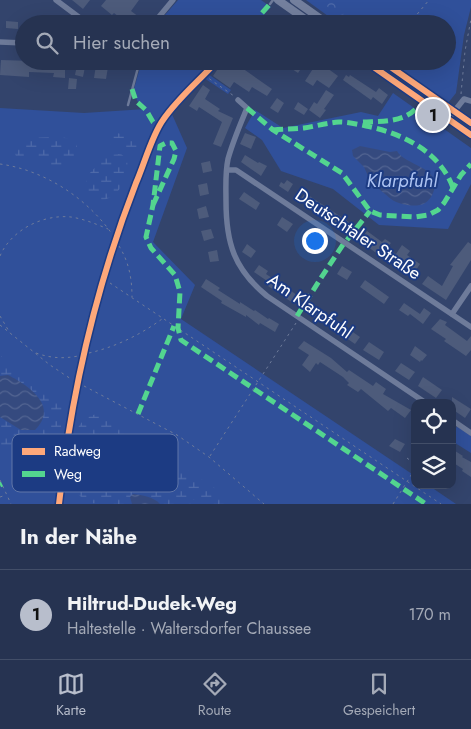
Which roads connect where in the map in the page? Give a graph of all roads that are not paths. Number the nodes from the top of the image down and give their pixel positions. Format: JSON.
{"nodes":[{"id":1,"x":56,"y":0,"type":"edge"},
{"id":2,"x":173,"y":0,"type":"edge"},
{"id":3,"x":273,"y":0,"type":"edge"},
{"id":4,"x":278,"y":0,"type":"edge"},
{"id":5,"x":294,"y":0,"type":"edge"},
{"id":6,"x":270,"y":4,"type":"dead end"},
{"id":7,"x":73,"y":15,"type":"edge"},
{"id":8,"x":160,"y":15,"type":"edge"},
{"id":9,"x":299,"y":15,"type":"edge"},
{"id":10,"x":315,"y":15,"type":"edge"},
{"id":11,"x":0,"y":42,"type":"edge"},
{"id":12,"x":15,"y":43,"type":"edge"},
{"id":13,"x":137,"y":70,"type":"edge"},
{"id":14,"x":378,"y":70,"type":"edge"},
{"id":15,"x":395,"y":70,"type":"edge"},
{"id":16,"x":238,"y":100,"type":"road end"},
{"id":17,"x":471,"y":100,"type":"edge"},
{"id":18,"x":178,"y":101,"type":"dead end"},
{"id":19,"x":128,"y":105,"type":"dead end"},
{"id":20,"x":454,"y":112,"type":"junction"},
{"id":21,"x":448,"y":119,"type":"junction"},
{"id":22,"x":471,"y":123,"type":"edge"},
{"id":23,"x":471,"y":135,"type":"edge"},
{"id":24,"x":227,"y":170,"type":"junction"},
{"id":25,"x":471,"y":286,"type":"edge"},
{"id":26,"x":452,"y":314,"type":"junction"},
{"id":27,"x":471,"y":327,"type":"edge"},
{"id":28,"x":420,"y":399,"type":"edge"},
{"id":29,"x":456,"y":423,"type":"edge"},
{"id":30,"x":471,"y":433,"type":"edge"},
{"id":31,"x":69,"y":434,"type":"edge"}],
"edges":[{"from":1,"to":7,"type":"street"},
{"from":2,"to":8,"type":"street"},
{"from":3,"to":6,"type":"lane"},
{"from":4,"to":9,"type":"main road"},
{"from":5,"to":10,"type":"main road"},
{"from":11,"to":12,"type":"street"},
{"from":13,"to":19,"type":"lane"},
{"from":14,"to":21,"type":"main road"},
{"from":15,"to":20,"type":"main road"},
{"from":16,"to":24,"type":"street","name":"Am Klarpfuhl"},
{"from":17,"to":20,"type":"street"},
{"from":18,"to":31,"type":"street"},
{"from":20,"to":21,"type":"street"},
{"from":20,"to":22,"type":"main road"},
{"from":21,"to":23,"type":"main road"},
{"from":24,"to":26,"type":"street","name":"Deutschtaler Straße"},
{"from":24,"to":28,"type":"street","name":"Am Klarpfuhl"},
{"from":25,"to":26,"type":"street"},
{"from":26,"to":27,"type":"street","name":"Deutschtaler Straße"},
{"from":29,"to":30,"type":"street"}]}
